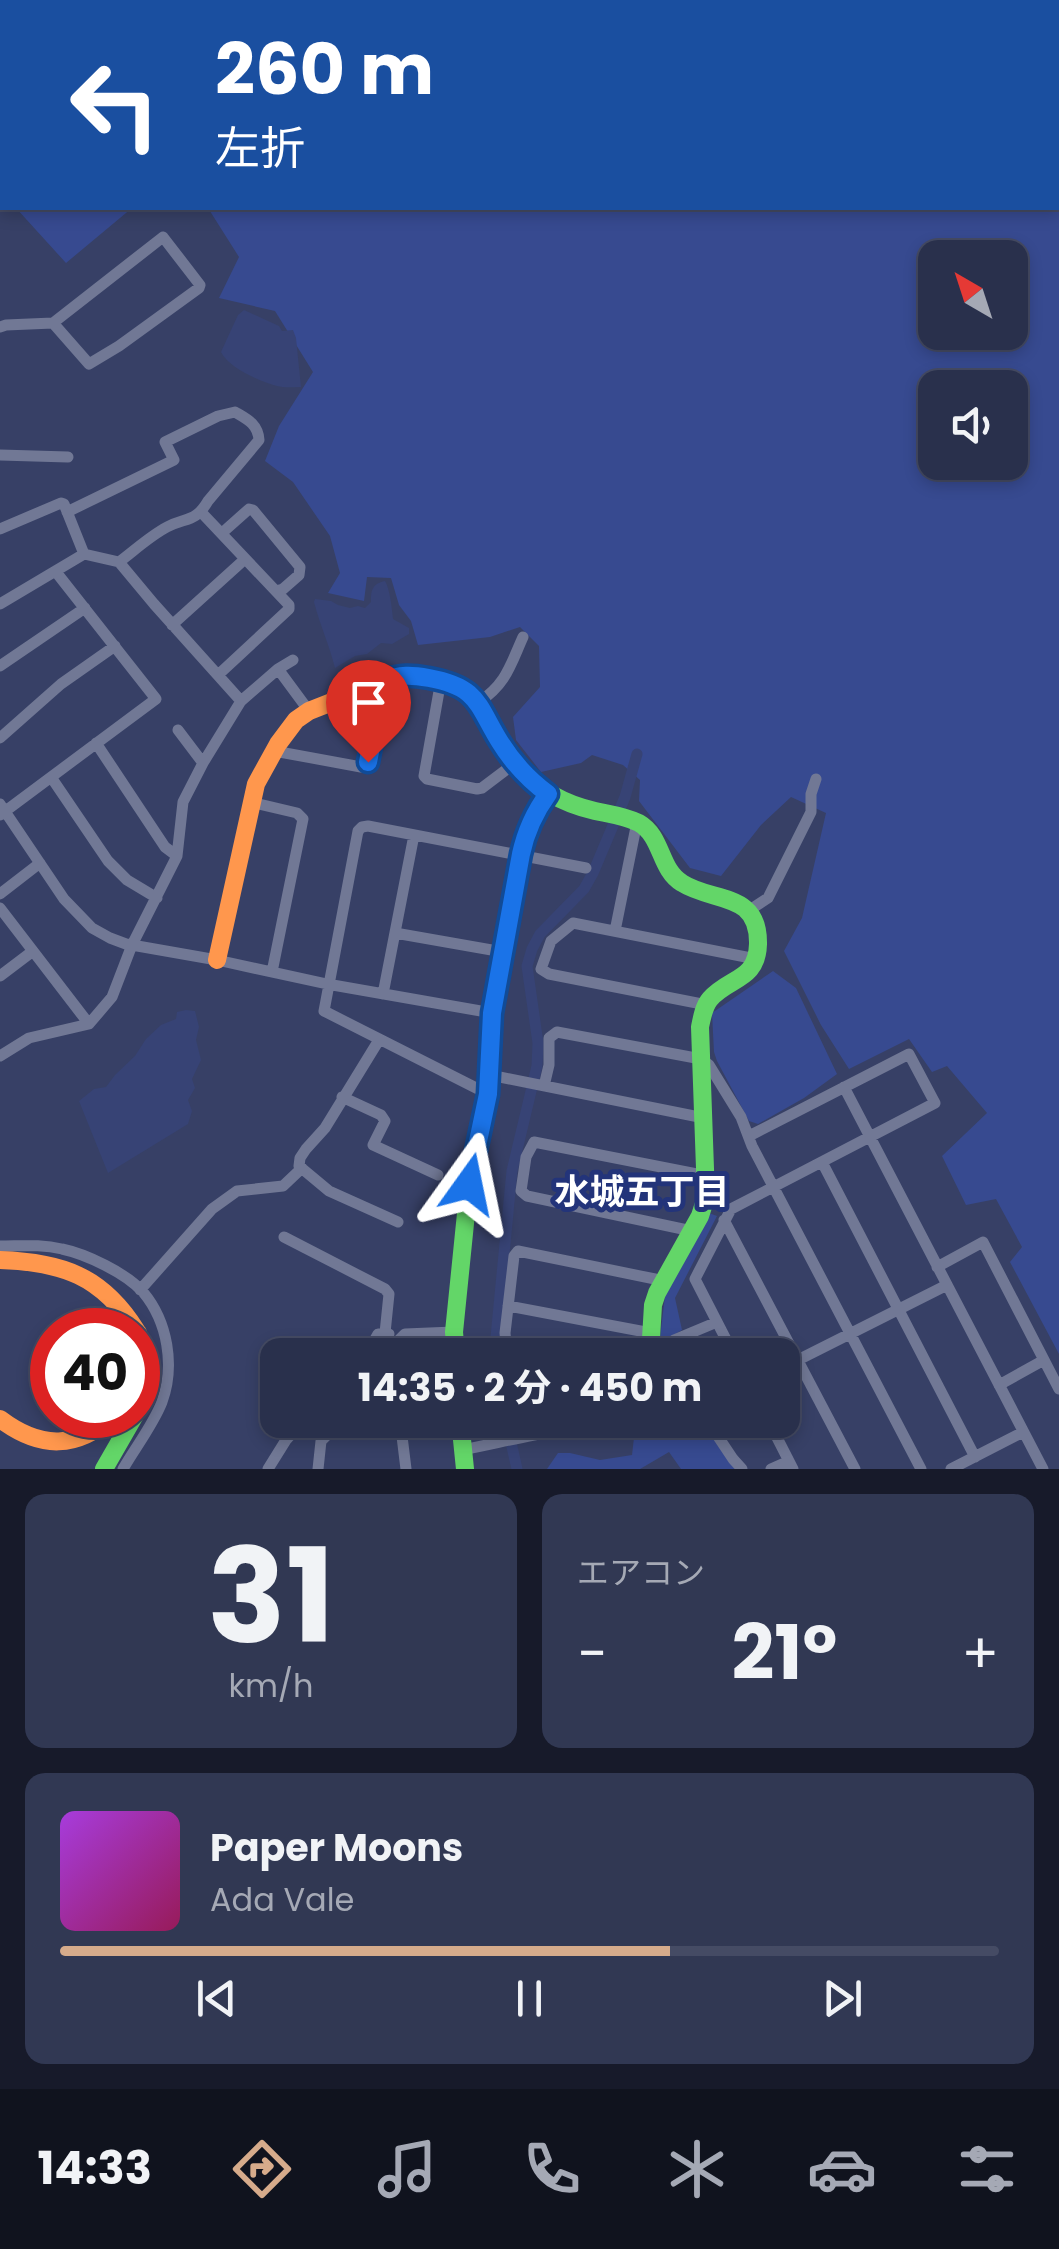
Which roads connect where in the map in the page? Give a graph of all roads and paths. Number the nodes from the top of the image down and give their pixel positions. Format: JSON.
{"nodes":[{"id":1,"x":54,"y":323,"type":"junction"},
{"id":2,"x":0,"y":327,"type":"edge"},
{"id":3,"x":0,"y":454,"type":"edge"},
{"id":4,"x":68,"y":457,"type":"dead end"},
{"id":5,"x":67,"y":512,"type":"junction"},
{"id":6,"x":201,"y":512,"type":"junction"},
{"id":7,"x":0,"y":529,"type":"edge"},
{"id":8,"x":222,"y":534,"type":"junction"},
{"id":9,"x":84,"y":554,"type":"junction"},
{"id":10,"x":245,"y":560,"type":"junction"},
{"id":11,"x":120,"y":562,"type":"junction"},
{"id":12,"x":56,"y":572,"type":"junction"},
{"id":13,"x":276,"y":591,"type":"junction"},
{"id":14,"x":0,"y":604,"type":"edge"},
{"id":15,"x":86,"y":608,"type":"junction"},
{"id":16,"x":172,"y":624,"type":"junction"},
{"id":17,"x":522,"y":636,"type":"dead end"},
{"id":18,"x":115,"y":646,"type":"junction"},
{"id":19,"x":293,"y":660,"type":"dead end"},
{"id":20,"x":0,"y":666,"type":"edge"},
{"id":21,"x":278,"y":669,"type":"junction"},
{"id":22,"x":218,"y":675,"type":"junction"},
{"id":23,"x":441,"y":680,"type":"junction"},
{"id":24,"x":384,"y":681,"type":"junction"},
{"id":25,"x":241,"y":701,"type":"junction"},
{"id":26,"x":478,"y":702,"type":"junction"},
{"id":27,"x":309,"y":711,"type":"junction"},
{"id":28,"x":178,"y":730,"type":"dead end"},
{"id":29,"x":0,"y":738,"type":"edge"},
{"id":30,"x":96,"y":743,"type":"junction"},
{"id":31,"x":274,"y":751,"type":"junction"},
{"id":32,"x":203,"y":763,"type":"junction"},
{"id":33,"x":516,"y":763,"type":"junction"},
{"id":34,"x":51,"y":777,"type":"junction"},
{"id":35,"x":816,"y":779,"type":"dead end"},
{"id":36,"x":548,"y":794,"type":"junction"},
{"id":37,"x":250,"y":802,"type":"junction"},
{"id":38,"x":2,"y":810,"type":"edge"},
{"id":39,"x":637,"y":822,"type":"junction"},
{"id":40,"x":414,"y":834,"type":"junction"},
{"id":41,"x":521,"y":854,"type":"junction"},
{"id":42,"x":177,"y":856,"type":"junction"},
{"id":43,"x":40,"y":863,"type":"junction"},
{"id":44,"x":586,"y":868,"type":"dead end"},
{"id":45,"x":0,"y":894,"type":"edge"},
{"id":46,"x":157,"y":898,"type":"junction"},
{"id":47,"x":0,"y":908,"type":"edge"},
{"id":48,"x":748,"y":911,"type":"junction"},
{"id":49,"x":615,"y":931,"type":"junction"},
{"id":50,"x":395,"y":933,"type":"junction"},
{"id":51,"x":132,"y":945,"type":"junction"},
{"id":52,"x":33,"y":951,"type":"junction"},
{"id":53,"x":503,"y":952,"type":"junction"},
{"id":54,"x":756,"y":959,"type":"junction"},
{"id":55,"x":217,"y":960,"type":"junction"},
{"id":56,"x":272,"y":972,"type":"junction"},
{"id":57,"x":0,"y":976,"type":"edge"},
{"id":58,"x":328,"y":984,"type":"junction"},
{"id":59,"x":383,"y":994,"type":"junction"},
{"id":60,"x":707,"y":1005,"type":"junction"},
{"id":61,"x":492,"y":1013,"type":"junction"},
{"id":62,"x":88,"y":1024,"type":"junction"},
{"id":63,"x":379,"y":1040,"type":"junction"},
{"id":64,"x":0,"y":1056,"type":"edge"},
{"id":65,"x":701,"y":1059,"type":"junction"},
{"id":66,"x":489,"y":1085,"type":"junction"},
{"id":67,"x":544,"y":1086,"type":"junction"},
{"id":68,"x":844,"y":1088,"type":"junction"},
{"id":69,"x":342,"y":1096,"type":"junction"},
{"id":70,"x":704,"y":1118,"type":"junction"},
{"id":71,"x":750,"y":1136,"type":"junction"},
{"id":72,"x":869,"y":1137,"type":"junction"},
{"id":73,"x":822,"y":1162,"type":"junction"},
{"id":74,"x":302,"y":1168,"type":"junction"},
{"id":75,"x":438,"y":1175,"type":"dead end"},
{"id":76,"x":707,"y":1176,"type":"junction"},
{"id":77,"x":774,"y":1186,"type":"junction"},
{"id":78,"x":724,"y":1220,"type":"junction"},
{"id":79,"x":398,"y":1222,"type":"dead end"},
{"id":80,"x":692,"y":1231,"type":"junction"},
{"id":81,"x":284,"y":1237,"type":"dead end"},
{"id":82,"x":0,"y":1246,"type":"edge"},
{"id":83,"x":0,"y":1260,"type":"edge"},
{"id":84,"x":937,"y":1266,"type":"junction"},
{"id":85,"x":0,"y":1272,"type":"edge"},
{"id":86,"x":663,"y":1282,"type":"junction"},
{"id":87,"x":947,"y":1286,"type":"junction"},
{"id":88,"x":140,"y":1290,"type":"junction"},
{"id":89,"x":508,"y":1306,"type":"junction"},
{"id":90,"x":106,"y":1308,"type":"edge"},
{"id":91,"x":121,"y":1308,"type":"edge"},
{"id":92,"x":898,"y":1310,"type":"junction"},
{"id":93,"x":717,"y":1322,"type":"junction"},
{"id":94,"x":454,"y":1332,"type":"junction"},
{"id":95,"x":385,"y":1333,"type":"junction"},
{"id":96,"x":651,"y":1333,"type":"junction"},
{"id":97,"x":850,"y":1334,"type":"junction"},
{"id":98,"x":400,"y":1337,"type":"joint"},
{"id":99,"x":376,"y":1338,"type":"edge"},
{"id":100,"x":455,"y":1338,"type":"edge"},
{"id":101,"x":506,"y":1338,"type":"edge"},
{"id":102,"x":651,"y":1338,"type":"edge"},
{"id":103,"x":679,"y":1338,"type":"edge"},
{"id":104,"x":725,"y":1338,"type":"edge"},
{"id":105,"x":786,"y":1338,"type":"edge"},
{"id":106,"x":800,"y":1359,"type":"edge"},
{"id":107,"x":1044,"y":1360,"type":"junction"},
{"id":108,"x":800,"y":1364,"type":"edge"},
{"id":109,"x":999,"y":1385,"type":"junction"},
{"id":110,"x":1059,"y":1389,"type":"edge"},
{"id":111,"x":0,"y":1418,"type":"edge"},
{"id":112,"x":1024,"y":1432,"type":"junction"},
{"id":113,"x":83,"y":1438,"type":"edge"},
{"id":114,"x":121,"y":1438,"type":"edge"},
{"id":115,"x":288,"y":1438,"type":"edge"},
{"id":116,"x":324,"y":1438,"type":"edge"},
{"id":117,"x":402,"y":1438,"type":"edge"},
{"id":118,"x":461,"y":1438,"type":"edge"},
{"id":119,"x":523,"y":1438,"type":"edge"},
{"id":120,"x":719,"y":1438,"type":"edge"},
{"id":121,"x":777,"y":1438,"type":"edge"},
{"id":122,"x":462,"y":1450,"type":"junction"},
{"id":123,"x":975,"y":1457,"type":"junction"},
{"id":124,"x":791,"y":1465,"type":"edge"},
{"id":125,"x":104,"y":1469,"type":"edge"},
{"id":126,"x":123,"y":1469,"type":"edge"},
{"id":127,"x":268,"y":1469,"type":"edge"},
{"id":128,"x":318,"y":1469,"type":"edge"},
{"id":129,"x":406,"y":1469,"type":"edge"},
{"id":130,"x":465,"y":1469,"type":"edge"},
{"id":131,"x":742,"y":1469,"type":"edge"},
{"id":132,"x":771,"y":1469,"type":"edge"},
{"id":133,"x":855,"y":1469,"type":"edge"},
{"id":134,"x":921,"y":1469,"type":"edge"},
{"id":135,"x":951,"y":1469,"type":"edge"},
{"id":136,"x":1043,"y":1469,"type":"edge"}],
"edges":[{"from":1,"to":1,"type":"street"},
{"from":1,"to":2,"type":"street"},
{"from":3,"to":4,"type":"street"},
{"from":5,"to":6,"type":"street"},
{"from":5,"to":7,"type":"street"},
{"from":5,"to":9,"type":"street"},
{"from":6,"to":8,"type":"street"},
{"from":6,"to":11,"type":"street"},
{"from":8,"to":10,"type":"street"},
{"from":8,"to":13,"type":"street"},
{"from":9,"to":11,"type":"street"},
{"from":9,"to":12,"type":"street"},
{"from":10,"to":13,"type":"street"},
{"from":10,"to":16,"type":"street"},
{"from":11,"to":16,"type":"street"},
{"from":12,"to":14,"type":"street"},
{"from":12,"to":15,"type":"street"},
{"from":13,"to":22,"type":"street"},
{"from":15,"to":18,"type":"street"},
{"from":15,"to":20,"type":"street"},
{"from":16,"to":22,"type":"street"},
{"from":17,"to":26,"type":"street"},
{"from":18,"to":29,"type":"street"},
{"from":18,"to":30,"type":"street"},
{"from":19,"to":21,"type":"street"},
{"from":21,"to":25,"type":"street"},
{"from":21,"to":27,"type":"street"},
{"from":22,"to":25,"type":"street"},
{"from":23,"to":24,"type":"main road"},
{"from":23,"to":26,"type":"main road"},
{"from":23,"to":33,"type":"street"},
{"from":24,"to":27,"type":"main road"},
{"from":24,"to":31,"type":"street"},
{"from":25,"to":32,"type":"street"},
{"from":26,"to":33,"type":"main road"},
{"from":27,"to":31,"type":"main road"},
{"from":28,"to":32,"type":"street"},
{"from":30,"to":34,"type":"street"},
{"from":30,"to":42,"type":"street"},
{"from":31,"to":37,"type":"main road"},
{"from":32,"to":42,"type":"street"},
{"from":33,"to":36,"type":"main road"},
{"from":34,"to":38,"type":"street"},
{"from":34,"to":46,"type":"street"},
{"from":35,"to":48,"type":"street"},
{"from":36,"to":39,"type":"main road"},
{"from":36,"to":41,"type":"main road"},
{"from":37,"to":55,"type":"main road"},
{"from":37,"to":56,"type":"street"},
{"from":38,"to":43,"type":"street"},
{"from":39,"to":48,"type":"main road"},
{"from":39,"to":49,"type":"street"},
{"from":40,"to":41,"type":"street"},
{"from":40,"to":50,"type":"street"},
{"from":40,"to":58,"type":"street"},
{"from":41,"to":44,"type":"street"},
{"from":41,"to":53,"type":"main road"},
{"from":42,"to":46,"type":"street"},
{"from":43,"to":45,"type":"street"},
{"from":43,"to":51,"type":"street"},
{"from":46,"to":51,"type":"street"},
{"from":47,"to":52,"type":"street"},
{"from":48,"to":54,"type":"main road"},
{"from":49,"to":54,"type":"street"},
{"from":49,"to":60,"type":"street"},
{"from":50,"to":53,"type":"street"},
{"from":50,"to":59,"type":"street"},
{"from":51,"to":55,"type":"street"},
{"from":51,"to":62,"type":"street"},
{"from":52,"to":57,"type":"street"},
{"from":52,"to":62,"type":"street"},
{"from":53,"to":61,"type":"main road"},
{"from":54,"to":60,"type":"main road"},
{"from":55,"to":56,"type":"street"},
{"from":56,"to":58,"type":"street"},
{"from":58,"to":59,"type":"street"},
{"from":58,"to":63,"type":"street"},
{"from":59,"to":61,"type":"street"},
{"from":60,"to":65,"type":"main road"},
{"from":61,"to":66,"type":"main road"},
{"from":62,"to":64,"type":"street"},
{"from":63,"to":66,"type":"street"},
{"from":63,"to":69,"type":"street"},
{"from":65,"to":67,"type":"street"},
{"from":65,"to":70,"type":"main road"},
{"from":65,"to":71,"type":"street"},
{"from":66,"to":67,"type":"street"},
{"from":66,"to":94,"type":"main road"},
{"from":67,"to":70,"type":"street"},
{"from":68,"to":71,"type":"street"},
{"from":68,"to":72,"type":"street"},
{"from":68,"to":72,"type":"street"},
{"from":69,"to":74,"type":"street"},
{"from":69,"to":75,"type":"street"},
{"from":70,"to":76,"type":"main road"},
{"from":71,"to":77,"type":"street"},
{"from":72,"to":73,"type":"street"},
{"from":72,"to":84,"type":"street"},
{"from":73,"to":77,"type":"street"},
{"from":73,"to":92,"type":"street"},
{"from":74,"to":79,"type":"street"},
{"from":74,"to":88,"type":"street"},
{"from":76,"to":80,"type":"main road"},
{"from":76,"to":80,"type":"street"},
{"from":77,"to":78,"type":"street"},
{"from":77,"to":97,"type":"street"},
{"from":78,"to":93,"type":"street"},
{"from":78,"to":105,"type":"street"},
{"from":80,"to":86,"type":"main road"},
{"from":81,"to":95,"type":"street"},
{"from":82,"to":88,"type":"street"},
{"from":83,"to":91,"type":"main road"},
{"from":84,"to":87,"type":"street"},
{"from":84,"to":107,"type":"street"},
{"from":85,"to":90,"type":"main road"},
{"from":86,"to":89,"type":"street"},
{"from":86,"to":96,"type":"main road"},
{"from":87,"to":92,"type":"street"},
{"from":87,"to":109,"type":"street"},
{"from":88,"to":126,"type":"street"},
{"from":89,"to":96,"type":"street"},
{"from":89,"to":101,"type":"street"},
{"from":92,"to":97,"type":"street"},
{"from":92,"to":123,"type":"street"},
{"from":93,"to":103,"type":"street"},
{"from":93,"to":104,"type":"street"},
{"from":94,"to":98,"type":"street"},
{"from":94,"to":100,"type":"main road"},
{"from":95,"to":98,"type":"street"},
{"from":95,"to":99,"type":"street"},
{"from":96,"to":102,"type":"main road"},
{"from":97,"to":106,"type":"street"},
{"from":97,"to":134,"type":"street"},
{"from":107,"to":109,"type":"street"},
{"from":107,"to":110,"type":"street"},
{"from":108,"to":133,"type":"street"},
{"from":109,"to":112,"type":"street"},
{"from":111,"to":113,"type":"main road"},
{"from":112,"to":123,"type":"street"},
{"from":112,"to":136,"type":"street"},
{"from":114,"to":125,"type":"main road"},
{"from":115,"to":127,"type":"street"},
{"from":116,"to":128,"type":"street"},
{"from":117,"to":129,"type":"street"},
{"from":118,"to":122,"type":"main road"},
{"from":119,"to":122,"type":"street"},
{"from":120,"to":131,"type":"street"},
{"from":121,"to":124,"type":"street"},
{"from":122,"to":130,"type":"main road"},
{"from":123,"to":135,"type":"street"},
{"from":124,"to":132,"type":"street"}]}
